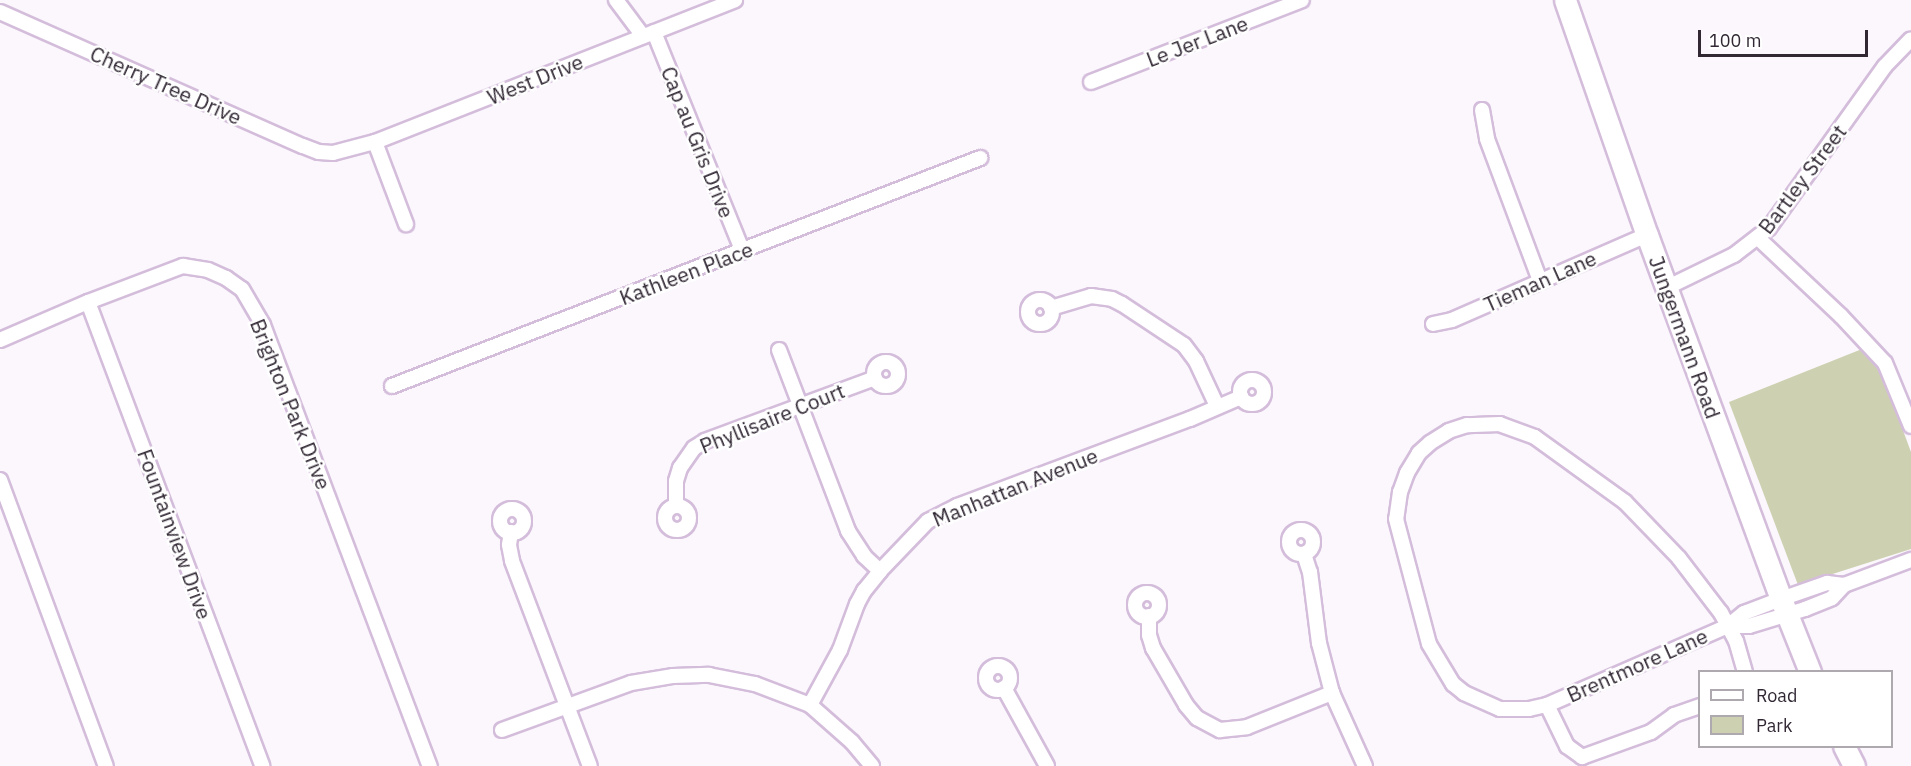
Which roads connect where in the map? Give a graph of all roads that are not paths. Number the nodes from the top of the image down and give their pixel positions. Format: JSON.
{"nodes":[{"id":1,"x":616,"y":0,"type":"edge"},
{"id":2,"x":735,"y":0,"type":"edge"},
{"id":3,"x":1302,"y":0,"type":"edge"},
{"id":4,"x":1565,"y":0,"type":"edge"},
{"id":5,"x":0,"y":12,"type":"edge"},
{"id":6,"x":649,"y":34,"type":"junction"},
{"id":7,"x":1911,"y":39,"type":"edge"},
{"id":8,"x":1091,"y":82,"type":"dead end"},
{"id":9,"x":1482,"y":110,"type":"dead end"},
{"id":10,"x":375,"y":142,"type":"junction"},
{"id":11,"x":333,"y":153,"type":"joint"},
{"id":12,"x":980,"y":158,"type":"dead end"},
{"id":13,"x":406,"y":224,"type":"dead end"},
{"id":14,"x":1647,"y":235,"type":"junction"},
{"id":15,"x":1758,"y":238,"type":"junction"},
{"id":16,"x":743,"y":252,"type":"junction"},
{"id":17,"x":1540,"y":281,"type":"junction"},
{"id":18,"x":1666,"y":288,"type":"junction"},
{"id":19,"x":88,"y":302,"type":"junction"},
{"id":20,"x":1051,"y":308,"type":"dead end"},
{"id":21,"x":1433,"y":324,"type":"dead end"},
{"id":22,"x":0,"y":340,"type":"edge"},
{"id":23,"x":779,"y":350,"type":"dead end"},
{"id":24,"x":875,"y":378,"type":"dead end"},
{"id":25,"x":392,"y":386,"type":"dead end"},
{"id":26,"x":1241,"y":397,"type":"dead end"},
{"id":27,"x":801,"y":404,"type":"junction"},
{"id":28,"x":1217,"y":406,"type":"junction"},
{"id":29,"x":1911,"y":426,"type":"edge"},
{"id":30,"x":0,"y":480,"type":"edge"},
{"id":31,"x":676,"y":506,"type":"dead end"},
{"id":32,"x":511,"y":532,"type":"dead end"},
{"id":33,"x":1304,"y":554,"type":"dead end"},
{"id":34,"x":1911,"y":560,"type":"edge"},
{"id":35,"x":880,"y":571,"type":"junction"},
{"id":36,"x":1784,"y":606,"type":"junction"},
{"id":37,"x":1149,"y":616,"type":"dead end"},
{"id":38,"x":1728,"y":626,"type":"junction"},
{"id":39,"x":1745,"y":670,"type":"edge"},
{"id":40,"x":1809,"y":670,"type":"edge"},
{"id":41,"x":1004,"y":688,"type":"dead end"},
{"id":42,"x":1332,"y":693,"type":"junction"},
{"id":43,"x":566,"y":705,"type":"junction"},
{"id":44,"x":810,"y":705,"type":"junction"},
{"id":45,"x":1547,"y":705,"type":"junction"},
{"id":46,"x":1698,"y":707,"type":"edge"},
{"id":47,"x":502,"y":730,"type":"dead end"},
{"id":48,"x":1845,"y":748,"type":"edge"},
{"id":49,"x":106,"y":766,"type":"edge"},
{"id":50,"x":262,"y":766,"type":"edge"},
{"id":51,"x":430,"y":766,"type":"edge"},
{"id":52,"x":590,"y":766,"type":"edge"},
{"id":53,"x":872,"y":766,"type":"edge"},
{"id":54,"x":1047,"y":766,"type":"edge"},
{"id":55,"x":1365,"y":766,"type":"edge"},
{"id":56,"x":1854,"y":766,"type":"edge"}],
"edges":[{"from":1,"to":6,"type":"street","name":"Cap au Gris Drive"},
{"from":2,"to":6,"type":"street","name":"West Drive"},
{"from":3,"to":8,"type":"street","name":"Le Jer Lane"},
{"from":4,"to":14,"type":"main road","name":"Jungermann Road"},
{"from":5,"to":11,"type":"street","name":"Cherry Tree Drive"},
{"from":6,"to":10,"type":"street","name":"West Drive"},
{"from":6,"to":16,"type":"street","name":"Cap au Gris Drive"},
{"from":7,"to":15,"type":"street","name":"Bartley Street"},
{"from":9,"to":17,"type":"street"},
{"from":10,"to":11,"type":"street","name":"West Drive"},
{"from":10,"to":13,"type":"street"},
{"from":12,"to":16,"type":"street","name":"Kathleen Place"},
{"from":14,"to":17,"type":"street","name":"Tieman Lane"},
{"from":14,"to":18,"type":"main road","name":"Jungermann Road"},
{"from":15,"to":18,"type":"street","name":"Bartley Street"},
{"from":15,"to":29,"type":"street"},
{"from":16,"to":25,"type":"street","name":"Kathleen Place"},
{"from":17,"to":21,"type":"street","name":"Tieman Lane"},
{"from":18,"to":36,"type":"main road","name":"Jungermann Road"},
{"from":19,"to":22,"type":"street","name":"Brighton Park Drive"},
{"from":19,"to":50,"type":"street","name":"Fountainview Drive"},
{"from":19,"to":51,"type":"street","name":"Brighton Park Drive"},
{"from":20,"to":28,"type":"street"},
{"from":23,"to":27,"type":"street"},
{"from":24,"to":27,"type":"street","name":"Phyllisaire Court"},
{"from":26,"to":28,"type":"street","name":"Manhattan Avenue"},
{"from":27,"to":31,"type":"street","name":"Phyllisaire Court"},
{"from":27,"to":35,"type":"street"},
{"from":28,"to":35,"type":"street","name":"Manhattan Avenue"},
{"from":30,"to":49,"type":"street"},
{"from":32,"to":43,"type":"street"},
{"from":33,"to":42,"type":"street"},
{"from":34,"to":36,"type":"street","name":"Brentmore Lane"},
{"from":35,"to":44,"type":"street","name":"Manhattan Avenue"},
{"from":36,"to":38,"type":"street","name":"Brentmore Lane"},
{"from":36,"to":40,"type":"main road","name":"Jungermann Road"},
{"from":37,"to":42,"type":"street"},
{"from":38,"to":39,"type":"street","name":"Brentmore Lane"},
{"from":38,"to":45,"type":"street","name":"Brentmore Lane"},
{"from":38,"to":45,"type":"street","name":"Brentmore Lane"},
{"from":41,"to":54,"type":"street"},
{"from":42,"to":55,"type":"street"},
{"from":43,"to":44,"type":"street"},
{"from":43,"to":47,"type":"street"},
{"from":43,"to":52,"type":"street"},
{"from":44,"to":53,"type":"street"},
{"from":45,"to":46,"type":"street","name":"Brentmore Lane"},
{"from":48,"to":56,"type":"main road"}]}
